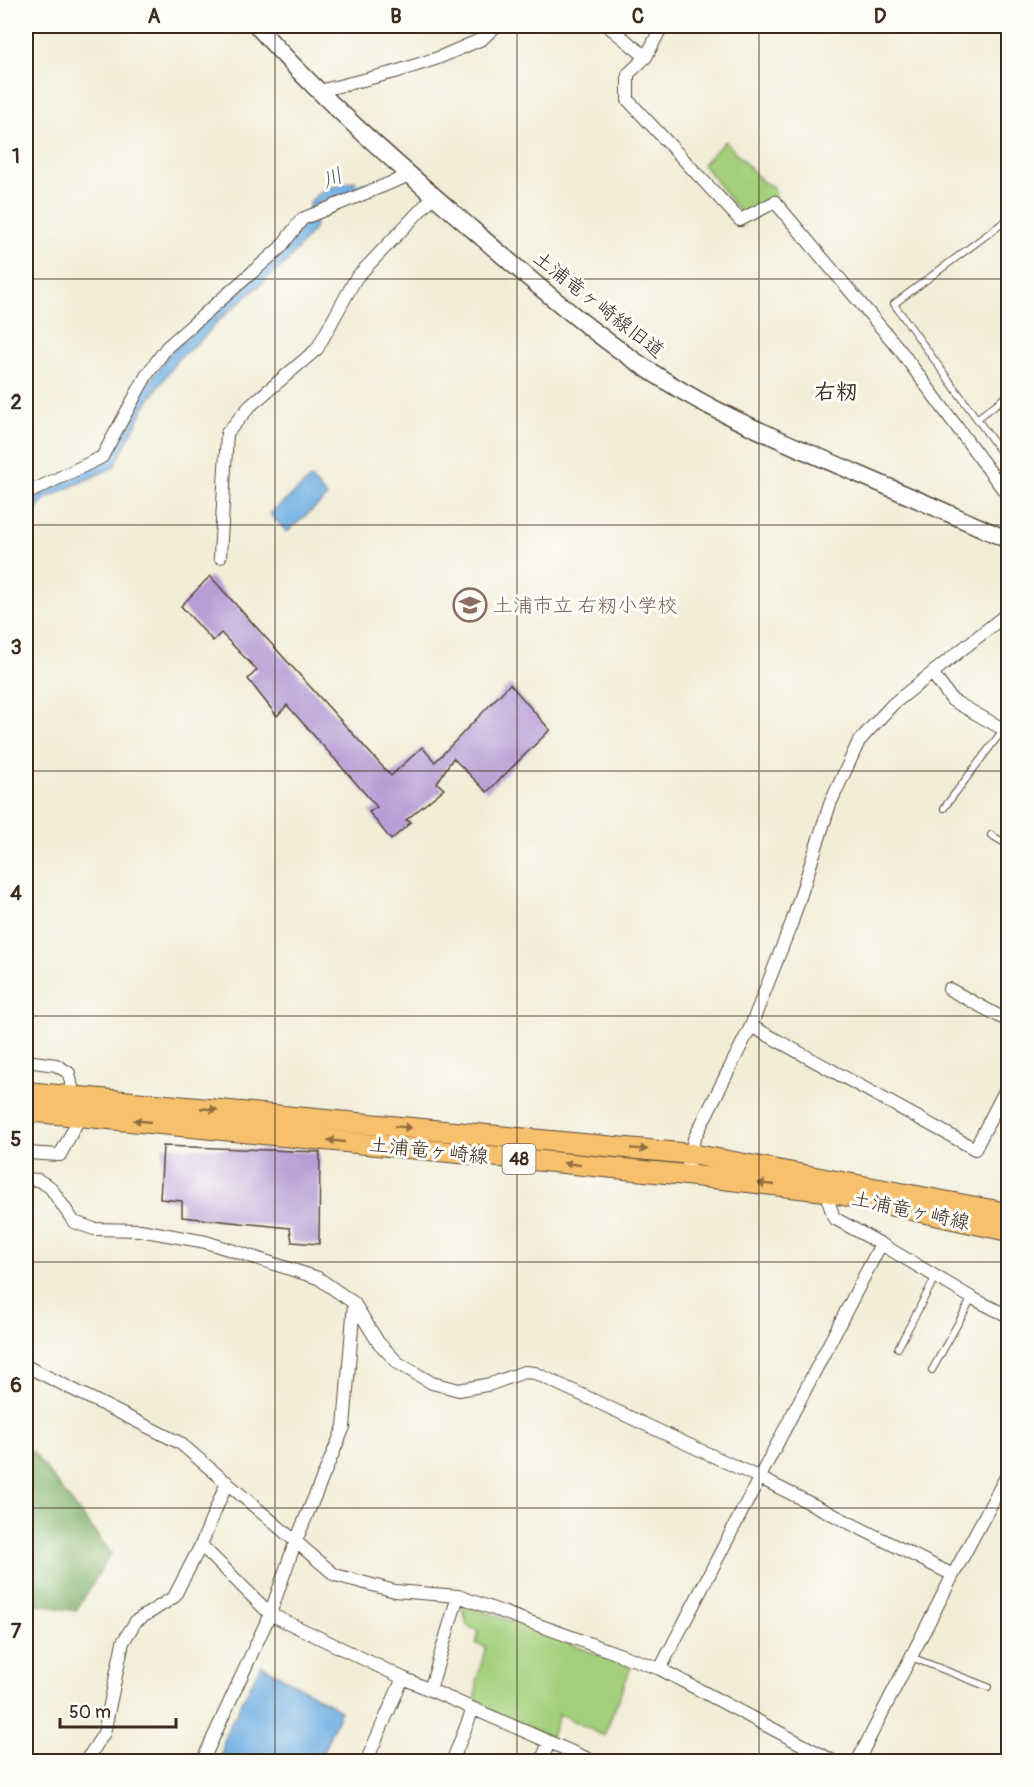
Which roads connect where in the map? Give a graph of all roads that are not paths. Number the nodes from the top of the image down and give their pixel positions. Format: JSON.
{"nodes":[{"id":1,"x":257,"y":26,"type":"edge"},
{"id":2,"x":496,"y":26,"type":"edge"},
{"id":3,"x":608,"y":26,"type":"edge"},
{"id":4,"x":662,"y":26,"type":"edge"},
{"id":5,"x":646,"y":57,"type":"junction"},
{"id":6,"x":319,"y":91,"type":"junction"},
{"id":7,"x":410,"y":175,"type":"junction"},
{"id":8,"x":434,"y":196,"type":"junction"},
{"id":9,"x":1008,"y":219,"type":"edge"},
{"id":10,"x":1008,"y":395,"type":"edge"},
{"id":11,"x":978,"y":418,"type":"junction"},
{"id":12,"x":1008,"y":462,"type":"edge"},
{"id":13,"x":26,"y":494,"type":"edge"},
{"id":14,"x":1008,"y":496,"type":"edge"},
{"id":15,"x":1008,"y":540,"type":"edge"},
{"id":16,"x":219,"y":557,"type":"dead end"},
{"id":17,"x":1008,"y":613,"type":"edge"},
{"id":18,"x":932,"y":673,"type":"junction"},
{"id":19,"x":1006,"y":730,"type":"edge"},
{"id":20,"x":944,"y":808,"type":"dead end"},
{"id":21,"x":991,"y":835,"type":"dead end"},
{"id":22,"x":1008,"y":845,"type":"edge"},
{"id":23,"x":949,"y":989,"type":"dead end"},
{"id":24,"x":1008,"y":1022,"type":"edge"},
{"id":25,"x":751,"y":1026,"type":"junction"},
{"id":26,"x":26,"y":1061,"type":"edge"},
{"id":27,"x":1008,"y":1085,"type":"edge"},
{"id":28,"x":26,"y":1092,"type":"edge"},
{"id":29,"x":74,"y":1097,"type":"junction"},
{"id":30,"x":26,"y":1111,"type":"edge"},
{"id":31,"x":81,"y":1115,"type":"junction"},
{"id":32,"x":26,"y":1153,"type":"edge"},
{"id":33,"x":691,"y":1154,"type":"junction"},
{"id":34,"x":686,"y":1175,"type":"junction"},
{"id":35,"x":26,"y":1179,"type":"edge"},
{"id":36,"x":825,"y":1191,"type":"junction"},
{"id":37,"x":1008,"y":1213,"type":"edge"},
{"id":38,"x":1008,"y":1231,"type":"edge"},
{"id":39,"x":881,"y":1244,"type":"junction"},
{"id":40,"x":936,"y":1276,"type":"junction"},
{"id":41,"x":972,"y":1298,"type":"junction"},
{"id":42,"x":354,"y":1303,"type":"junction"},
{"id":43,"x":1008,"y":1316,"type":"edge"},
{"id":44,"x":898,"y":1348,"type":"dead end"},
{"id":45,"x":26,"y":1366,"type":"edge"},
{"id":46,"x":932,"y":1370,"type":"dead end"},
{"id":47,"x":1008,"y":1473,"type":"edge"},
{"id":48,"x":760,"y":1478,"type":"junction"},
{"id":49,"x":226,"y":1482,"type":"junction"},
{"id":50,"x":296,"y":1543,"type":"junction"},
{"id":51,"x":201,"y":1545,"type":"junction"},
{"id":52,"x":953,"y":1575,"type":"junction"},
{"id":53,"x":458,"y":1596,"type":"junction"},
{"id":54,"x":270,"y":1614,"type":"junction"},
{"id":55,"x":911,"y":1657,"type":"junction"},
{"id":56,"x":660,"y":1669,"type":"junction"},
{"id":57,"x":403,"y":1678,"type":"junction"},
{"id":58,"x":988,"y":1687,"type":"dead end"},
{"id":59,"x":430,"y":1690,"type":"junction"},
{"id":60,"x":473,"y":1709,"type":"junction"},
{"id":61,"x":549,"y":1742,"type":"junction"},
{"id":62,"x":83,"y":1761,"type":"edge"},
{"id":63,"x":201,"y":1761,"type":"edge"},
{"id":64,"x":366,"y":1761,"type":"edge"},
{"id":65,"x":452,"y":1761,"type":"edge"},
{"id":66,"x":541,"y":1761,"type":"edge"},
{"id":67,"x":595,"y":1761,"type":"edge"},
{"id":68,"x":835,"y":1761,"type":"edge"},
{"id":69,"x":857,"y":1761,"type":"edge"}],
"edges":[{"from":1,"to":6,"type":"street","name":"土浦竜ヶ崎線旧道"},
{"from":2,"to":6,"type":"street"},
{"from":3,"to":5,"type":"street"},
{"from":4,"to":5,"type":"street"},
{"from":5,"to":14,"type":"street"},
{"from":6,"to":7,"type":"street","name":"土浦竜ヶ崎線旧道"},
{"from":7,"to":8,"type":"street","name":"土浦竜ヶ崎線旧道"},
{"from":7,"to":13,"type":"street"},
{"from":8,"to":15,"type":"street","name":"土浦竜ヶ崎線旧道"},
{"from":8,"to":16,"type":"street"},
{"from":9,"to":11,"type":"lane"},
{"from":10,"to":11,"type":"lane"},
{"from":11,"to":12,"type":"lane"},
{"from":17,"to":18,"type":"street"},
{"from":18,"to":19,"type":"street"},
{"from":18,"to":25,"type":"street"},
{"from":19,"to":20,"type":"lane"},
{"from":21,"to":22,"type":"lane"},
{"from":23,"to":24,"type":"street"},
{"from":25,"to":27,"type":"street"},
{"from":25,"to":33,"type":"street"},
{"from":26,"to":29,"type":"street"},
{"from":28,"to":29,"type":"main road","name":"土浦竜ヶ崎線","number":"48"},
{"from":29,"to":33,"type":"main road","name":"土浦竜ヶ崎線","number":"48","one_way":true},
{"from":30,"to":31,"type":"main road","name":"土浦竜ヶ崎線","number":"48"},
{"from":31,"to":32,"type":"street"},
{"from":34,"to":31,"type":"main road","name":"土浦竜ヶ崎線","number":"48","one_way":true},
{"from":33,"to":34,"type":"street"},
{"from":33,"to":37,"type":"main road","name":"土浦竜ヶ崎線","number":"48"},
{"from":36,"to":34,"type":"main road","name":"土浦竜ヶ崎線","number":"48","one_way":true},
{"from":35,"to":42,"type":"street"},
{"from":36,"to":38,"type":"main road","name":"土浦竜ヶ崎線","number":"48"},
{"from":36,"to":39,"type":"street"},
{"from":39,"to":40,"type":"street"},
{"from":39,"to":48,"type":"street"},
{"from":40,"to":41,"type":"street"},
{"from":40,"to":44,"type":"lane"},
{"from":41,"to":43,"type":"street"},
{"from":41,"to":46,"type":"lane"},
{"from":42,"to":48,"type":"street"},
{"from":42,"to":50,"type":"street"},
{"from":45,"to":49,"type":"street"},
{"from":47,"to":52,"type":"street"},
{"from":48,"to":52,"type":"street"},
{"from":48,"to":56,"type":"street"},
{"from":49,"to":50,"type":"street"},
{"from":49,"to":51,"type":"street"},
{"from":50,"to":53,"type":"street"},
{"from":50,"to":54,"type":"street"},
{"from":51,"to":54,"type":"street"},
{"from":51,"to":62,"type":"street"},
{"from":52,"to":55,"type":"street"},
{"from":53,"to":56,"type":"street"},
{"from":53,"to":59,"type":"street"},
{"from":54,"to":57,"type":"street"},
{"from":54,"to":63,"type":"street"},
{"from":55,"to":58,"type":"lane"},
{"from":55,"to":69,"type":"street"},
{"from":56,"to":68,"type":"street"},
{"from":57,"to":59,"type":"street"},
{"from":57,"to":64,"type":"street"},
{"from":59,"to":60,"type":"street"},
{"from":60,"to":61,"type":"street"},
{"from":60,"to":65,"type":"street"},
{"from":61,"to":66,"type":"street"},
{"from":61,"to":67,"type":"street"}]}
